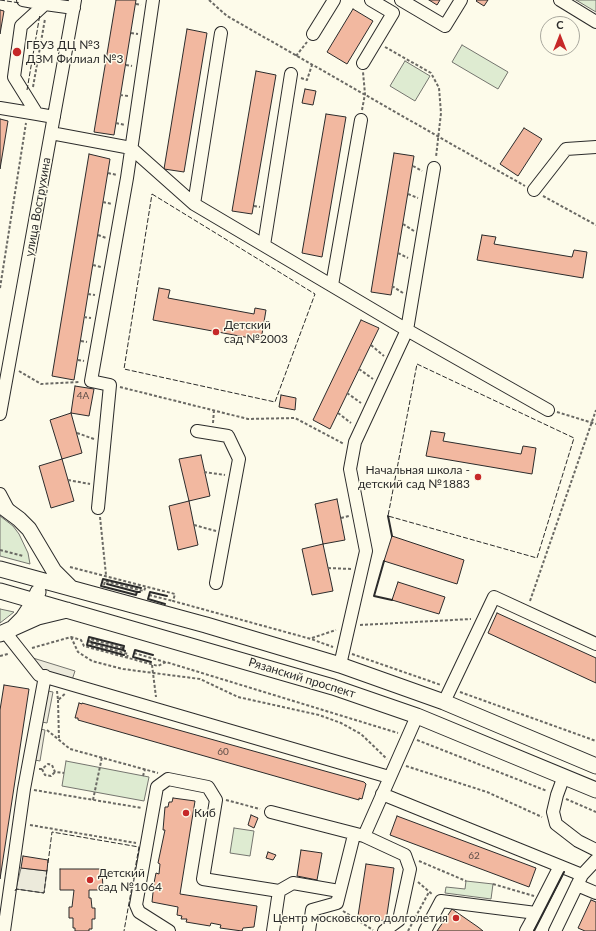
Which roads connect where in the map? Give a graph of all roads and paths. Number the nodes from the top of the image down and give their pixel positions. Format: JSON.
{"nodes":[{"id":1,"x":22,"y":0,"type":"edge"},
{"id":2,"x":153,"y":0,"type":"edge"},
{"id":3,"x":209,"y":0,"type":"edge"},
{"id":4,"x":334,"y":0,"type":"edge"},
{"id":5,"x":371,"y":0,"type":"edge"},
{"id":6,"x":401,"y":0,"type":"edge"},
{"id":7,"x":461,"y":0,"type":"edge"},
{"id":8,"x":560,"y":0,"type":"edge"},
{"id":9,"x":46,"y":4,"type":"junction"},
{"id":10,"x":75,"y":4,"type":"edge"},
{"id":11,"x":596,"y":22,"type":"edge"},
{"id":12,"x":221,"y":33,"type":"dead end"},
{"id":13,"x":313,"y":34,"type":"joint"},
{"id":14,"x":376,"y":41,"type":"junction"},
{"id":15,"x":296,"y":56,"type":"junction"},
{"id":16,"x":363,"y":63,"type":"joint"},
{"id":17,"x":312,"y":65,"type":"junction"},
{"id":18,"x":291,"y":74,"type":"joint"},
{"id":19,"x":365,"y":94,"type":"junction"},
{"id":20,"x":0,"y":108,"type":"edge"},
{"id":21,"x":32,"y":110,"type":"junction"},
{"id":22,"x":54,"y":117,"type":"junction"},
{"id":23,"x":360,"y":120,"type":"joint"},
{"id":24,"x":51,"y":133,"type":"junction"},
{"id":25,"x":439,"y":137,"type":"junction"},
{"id":26,"x":596,"y":147,"type":"edge"},
{"id":27,"x":131,"y":148,"type":"junction"},
{"id":28,"x":434,"y":168,"type":"joint"},
{"id":29,"x":534,"y":190,"type":"junction"},
{"id":30,"x":194,"y":204,"type":"junction"},
{"id":31,"x":596,"y":225,"type":"edge"},
{"id":32,"x":264,"y":245,"type":"junction"},
{"id":33,"x":332,"y":285,"type":"junction"},
{"id":34,"x":0,"y":288,"type":"edge"},
{"id":35,"x":407,"y":330,"type":"junction"},
{"id":36,"x":371,"y":346,"type":"dead end"},
{"id":37,"x":392,"y":362,"type":"junction"},
{"id":38,"x":10,"y":366,"type":"edge"},
{"id":39,"x":359,"y":369,"type":"dead end"},
{"id":40,"x":91,"y":381,"type":"junction"},
{"id":41,"x":110,"y":384,"type":"junction"},
{"id":42,"x":381,"y":385,"type":"junction"},
{"id":43,"x":347,"y":393,"type":"dead end"},
{"id":44,"x":370,"y":410,"type":"junction"},
{"id":45,"x":548,"y":410,"type":"joint"},
{"id":46,"x":596,"y":410,"type":"edge"},
{"id":47,"x":338,"y":413,"type":"dead end"},
{"id":48,"x":0,"y":414,"type":"edge"},
{"id":49,"x":592,"y":422,"type":"junction"},
{"id":50,"x":596,"y":424,"type":"edge"},
{"id":51,"x":361,"y":429,"type":"junction"},
{"id":52,"x":197,"y":430,"type":"dead end"},
{"id":53,"x":76,"y":433,"type":"dead end"},
{"id":54,"x":104,"y":442,"type":"junction"},
{"id":55,"x":354,"y":450,"type":"junction"},
{"id":56,"x":204,"y":472,"type":"dead end"},
{"id":57,"x":235,"y":476,"type":"junction"},
{"id":58,"x":68,"y":480,"type":"dead end"},
{"id":59,"x":100,"y":486,"type":"junction"},
{"id":60,"x":0,"y":494,"type":"edge"},
{"id":61,"x":5,"y":508,"type":"edge"},
{"id":62,"x":98,"y":508,"type":"joint"},
{"id":63,"x":194,"y":525,"type":"dead end"},
{"id":64,"x":224,"y":533,"type":"junction"},
{"id":65,"x":35,"y":540,"type":"junction"},
{"id":66,"x":0,"y":550,"type":"edge"},
{"id":67,"x":23,"y":556,"type":"dead end"},
{"id":68,"x":70,"y":567,"type":"dead end"},
{"id":69,"x":328,"y":568,"type":"dead end"},
{"id":70,"x":0,"y":569,"type":"edge"},
{"id":71,"x":362,"y":569,"type":"junction"},
{"id":72,"x":106,"y":576,"type":"junction"},
{"id":73,"x":41,"y":582,"type":"junction"},
{"id":74,"x":216,"y":583,"type":"dead end"},
{"id":75,"x":110,"y":587,"type":"dead end"},
{"id":76,"x":0,"y":591,"type":"edge"},
{"id":77,"x":75,"y":591,"type":"junction"},
{"id":78,"x":149,"y":595,"type":"dead end"},
{"id":79,"x":35,"y":600,"type":"junction"},
{"id":80,"x":173,"y":601,"type":"dead end"},
{"id":81,"x":68,"y":610,"type":"junction"},
{"id":82,"x":526,"y":612,"type":"junction"},
{"id":83,"x":485,"y":618,"type":"junction"},
{"id":84,"x":350,"y":626,"type":"junction"},
{"id":85,"x":6,"y":632,"type":"edge"},
{"id":86,"x":71,"y":637,"type":"junction"},
{"id":87,"x":311,"y":639,"type":"dead end"},
{"id":88,"x":596,"y":644,"type":"edge"},
{"id":89,"x":123,"y":648,"type":"dead end"},
{"id":90,"x":20,"y":651,"type":"junction"},
{"id":91,"x":134,"y":653,"type":"dead end"},
{"id":92,"x":0,"y":656,"type":"edge"},
{"id":93,"x":127,"y":658,"type":"junction"},
{"id":94,"x":166,"y":662,"type":"junction"},
{"id":95,"x":152,"y":664,"type":"junction"},
{"id":96,"x":340,"y":665,"type":"junction"},
{"id":97,"x":153,"y":673,"type":"junction"},
{"id":98,"x":45,"y":676,"type":"junction"},
{"id":99,"x":58,"y":700,"type":"dead end"},
{"id":100,"x":444,"y":702,"type":"junction"},
{"id":101,"x":157,"y":709,"type":"junction"},
{"id":102,"x":417,"y":716,"type":"junction"},
{"id":103,"x":36,"y":722,"type":"junction"},
{"id":104,"x":408,"y":736,"type":"junction"},
{"id":105,"x":60,"y":740,"type":"junction"},
{"id":106,"x":102,"y":757,"type":"junction"},
{"id":107,"x":395,"y":763,"type":"junction"},
{"id":108,"x":596,"y":766,"type":"edge"},
{"id":109,"x":28,"y":767,"type":"junction"},
{"id":110,"x":42,"y":769,"type":"junction"},
{"id":111,"x":145,"y":769,"type":"junction"},
{"id":112,"x":55,"y":772,"type":"junction"},
{"id":113,"x":64,"y":773,"type":"dead end"},
{"id":114,"x":143,"y":776,"type":"dead end"},
{"id":115,"x":564,"y":776,"type":"junction"},
{"id":116,"x":389,"y":777,"type":"junction"},
{"id":117,"x":168,"y":779,"type":"junction"},
{"id":118,"x":24,"y":789,"type":"junction"},
{"id":119,"x":596,"y":790,"type":"edge"},
{"id":120,"x":382,"y":794,"type":"junction"},
{"id":121,"x":557,"y":795,"type":"junction"},
{"id":122,"x":93,"y":800,"type":"junction"},
{"id":123,"x":216,"y":800,"type":"junction"},
{"id":124,"x":153,"y":810,"type":"junction"},
{"id":125,"x":271,"y":812,"type":"joint"},
{"id":126,"x":596,"y":812,"type":"edge"},
{"id":127,"x":19,"y":823,"type":"junction"},
{"id":128,"x":556,"y":824,"type":"junction"},
{"id":129,"x":359,"y":836,"type":"junction"},
{"id":130,"x":146,"y":845,"type":"junction"},
{"id":131,"x":596,"y":850,"type":"edge"},
{"id":132,"x":405,"y":855,"type":"junction"},
{"id":133,"x":596,"y":860,"type":"edge"},
{"id":134,"x":560,"y":866,"type":"junction"},
{"id":135,"x":409,"y":875,"type":"junction"},
{"id":136,"x":580,"y":880,"type":"junction"},
{"id":137,"x":466,"y":881,"type":"dead end"},
{"id":138,"x":493,"y":884,"type":"dead end"},
{"id":139,"x":279,"y":891,"type":"junction"},
{"id":140,"x":339,"y":891,"type":"junction"},
{"id":141,"x":429,"y":892,"type":"junction"},
{"id":142,"x":596,"y":893,"type":"edge"},
{"id":143,"x":543,"y":899,"type":"junction"},
{"id":144,"x":441,"y":901,"type":"junction"},
{"id":145,"x":331,"y":905,"type":"junction"},
{"id":146,"x":536,"y":913,"type":"junction"},
{"id":147,"x":4,"y":931,"type":"edge"},
{"id":148,"x":169,"y":931,"type":"edge"},
{"id":149,"x":273,"y":931,"type":"edge"},
{"id":150,"x":309,"y":931,"type":"edge"},
{"id":151,"x":375,"y":931,"type":"edge"},
{"id":152,"x":384,"y":931,"type":"edge"},
{"id":153,"x":408,"y":931,"type":"edge"},
{"id":154,"x":425,"y":931,"type":"edge"},
{"id":155,"x":526,"y":931,"type":"edge"},
{"id":156,"x":555,"y":931,"type":"edge"}],
"edges":[{"from":1,"to":9,"type":"street"},
{"from":2,"to":27,"type":"street"},
{"from":3,"to":15,"type":"path"},
{"from":4,"to":13,"type":"street"},
{"from":5,"to":14,"type":"street"},
{"from":6,"to":7,"type":"street"},
{"from":8,"to":11,"type":"street"},
{"from":9,"to":10,"type":"street"},
{"from":9,"to":21,"type":"path"},
{"from":9,"to":21,"type":"street"},
{"from":10,"to":22,"type":"street","name":"улица Вострухина"},
{"from":12,"to":30,"type":"street"},
{"from":13,"to":15,"type":"path"},
{"from":14,"to":16,"type":"street"},
{"from":14,"to":25,"type":"path"},
{"from":15,"to":17,"type":"path"},
{"from":16,"to":19,"type":"path"},
{"from":17,"to":18,"type":"path"},
{"from":17,"to":19,"type":"path"},
{"from":18,"to":32,"type":"street"},
{"from":19,"to":23,"type":"path"},
{"from":19,"to":25,"type":"path"},
{"from":20,"to":21,"type":"street"},
{"from":21,"to":22,"type":"street"},
{"from":21,"to":34,"type":"path"},
{"from":22,"to":24,"type":"street","name":"улица Вострухина"},
{"from":23,"to":33,"type":"street"},
{"from":24,"to":27,"type":"street"},
{"from":24,"to":38,"type":"street","name":"улица Вострухина"},
{"from":25,"to":28,"type":"path"},
{"from":25,"to":29,"type":"path"},
{"from":26,"to":29,"type":"street"},
{"from":27,"to":30,"type":"street"},
{"from":27,"to":40,"type":"street"},
{"from":28,"to":35,"type":"street"},
{"from":29,"to":31,"type":"path"},
{"from":30,"to":32,"type":"street"},
{"from":32,"to":33,"type":"street"},
{"from":33,"to":35,"type":"street"},
{"from":35,"to":37,"type":"street"},
{"from":35,"to":45,"type":"street"},
{"from":36,"to":37,"type":"path"},
{"from":37,"to":42,"type":"street"},
{"from":38,"to":40,"type":"path"},
{"from":38,"to":48,"type":"street","name":"улица Вострухина"},
{"from":39,"to":42,"type":"path"},
{"from":40,"to":41,"type":"street"},
{"from":41,"to":54,"type":"street"},
{"from":41,"to":55,"type":"path"},
{"from":42,"to":44,"type":"street"},
{"from":43,"to":44,"type":"path"},
{"from":44,"to":51,"type":"street"},
{"from":45,"to":49,"type":"path"},
{"from":46,"to":49,"type":"path"},
{"from":47,"to":51,"type":"path"},
{"from":49,"to":50,"type":"path"},
{"from":49,"to":82,"type":"path"},
{"from":51,"to":55,"type":"street"},
{"from":52,"to":57,"type":"street"},
{"from":53,"to":54,"type":"path"},
{"from":54,"to":59,"type":"street"},
{"from":55,"to":71,"type":"street"},
{"from":56,"to":57,"type":"path"},
{"from":57,"to":64,"type":"street"},
{"from":58,"to":59,"type":"path"},
{"from":59,"to":62,"type":"street"},
{"from":60,"to":61,"type":"street"},
{"from":61,"to":65,"type":"main road"},
{"from":62,"to":72,"type":"path"},
{"from":63,"to":64,"type":"path"},
{"from":64,"to":74,"type":"street"},
{"from":65,"to":73,"type":"main road"},
{"from":65,"to":77,"type":"main road"},
{"from":66,"to":67,"type":"path"},
{"from":68,"to":72,"type":"path"},
{"from":69,"to":71,"type":"path"},
{"from":70,"to":73,"type":"main road","name":"Рязанский проспект"},
{"from":71,"to":84,"type":"street"},
{"from":72,"to":75,"type":"path"},
{"from":73,"to":77,"type":"main road","name":"Рязанский проспект"},
{"from":73,"to":79,"type":"main road"},
{"from":76,"to":79,"type":"main road","name":"Рязанский проспект"},
{"from":77,"to":96,"type":"main road","name":"Рязанский проспект"},
{"from":78,"to":80,"type":"path"},
{"from":79,"to":81,"type":"main road","name":"Рязанский проспект"},
{"from":79,"to":85,"type":"main road"},
{"from":81,"to":85,"type":"main road"},
{"from":81,"to":102,"type":"main road","name":"Рязанский проспект"},
{"from":82,"to":83,"type":"street"},
{"from":82,"to":88,"type":"street"},
{"from":83,"to":84,"type":"path"},
{"from":83,"to":100,"type":"street"},
{"from":84,"to":87,"type":"path"},
{"from":84,"to":96,"type":"street"},
{"from":85,"to":90,"type":"street"},
{"from":86,"to":90,"type":"path"},
{"from":86,"to":93,"type":"path"},
{"from":86,"to":97,"type":"path"},
{"from":89,"to":93,"type":"path"},
{"from":90,"to":92,"type":"path"},
{"from":90,"to":98,"type":"street"},
{"from":91,"to":94,"type":"path"},
{"from":93,"to":95,"type":"path"},
{"from":94,"to":95,"type":"path"},
{"from":94,"to":104,"type":"path"},
{"from":95,"to":97,"type":"path"},
{"from":96,"to":100,"type":"main road","name":"Рязанский проспект"},
{"from":97,"to":101,"type":"path"},
{"from":97,"to":107,"type":"path"},
{"from":98,"to":101,"type":"street"},
{"from":98,"to":103,"type":"street"},
{"from":99,"to":105,"type":"path"},
{"from":100,"to":108,"type":"main road","name":"Рязанский проспект"},
{"from":101,"to":116,"type":"street"},
{"from":102,"to":104,"type":"street"},
{"from":102,"to":115,"type":"main road","name":"Рязанский проспект"},
{"from":103,"to":105,"type":"path"},
{"from":103,"to":109,"type":"street"},
{"from":104,"to":107,"type":"street"},
{"from":104,"to":121,"type":"path"},
{"from":105,"to":106,"type":"path"},
{"from":106,"to":111,"type":"path"},
{"from":106,"to":122,"type":"path"},
{"from":107,"to":116,"type":"street"},
{"from":107,"to":128,"type":"path"},
{"from":109,"to":110,"type":"path"},
{"from":109,"to":118,"type":"street"},
{"from":110,"to":112,"type":"path"},
{"from":110,"to":112,"type":"path"},
{"from":111,"to":114,"type":"path"},
{"from":111,"to":117,"type":"path"},
{"from":112,"to":113,"type":"path"},
{"from":115,"to":119,"type":"main road","name":"Рязанский проспект"},
{"from":115,"to":121,"type":"street"},
{"from":116,"to":120,"type":"street"},
{"from":117,"to":123,"type":"street"},
{"from":117,"to":124,"type":"street"},
{"from":118,"to":122,"type":"path"},
{"from":118,"to":127,"type":"street"},
{"from":120,"to":129,"type":"street"},
{"from":120,"to":134,"type":"street"},
{"from":121,"to":126,"type":"path"},
{"from":121,"to":128,"type":"street"},
{"from":122,"to":124,"type":"path"},
{"from":123,"to":125,"type":"path"},
{"from":123,"to":139,"type":"street"},
{"from":124,"to":130,"type":"street"},
{"from":125,"to":129,"type":"street"},
{"from":127,"to":130,"type":"path"},
{"from":127,"to":147,"type":"street"},
{"from":128,"to":131,"type":"street"},
{"from":129,"to":132,"type":"street"},
{"from":129,"to":140,"type":"street"},
{"from":130,"to":148,"type":"street"},
{"from":132,"to":135,"type":"street"},
{"from":132,"to":137,"type":"path"},
{"from":133,"to":136,"type":"street"},
{"from":134,"to":136,"type":"street"},
{"from":134,"to":143,"type":"street"},
{"from":135,"to":141,"type":"path"},
{"from":135,"to":152,"type":"street"},
{"from":136,"to":142,"type":"street"},
{"from":136,"to":156,"type":"street"},
{"from":138,"to":143,"type":"path"},
{"from":139,"to":140,"type":"street"},
{"from":139,"to":149,"type":"street"},
{"from":140,"to":145,"type":"street"},
{"from":141,"to":144,"type":"path"},
{"from":141,"to":153,"type":"path"},
{"from":143,"to":146,"type":"street"},
{"from":144,"to":146,"type":"street"},
{"from":144,"to":154,"type":"street"},
{"from":145,"to":150,"type":"street"},
{"from":145,"to":151,"type":"path"},
{"from":146,"to":155,"type":"street"}]}
